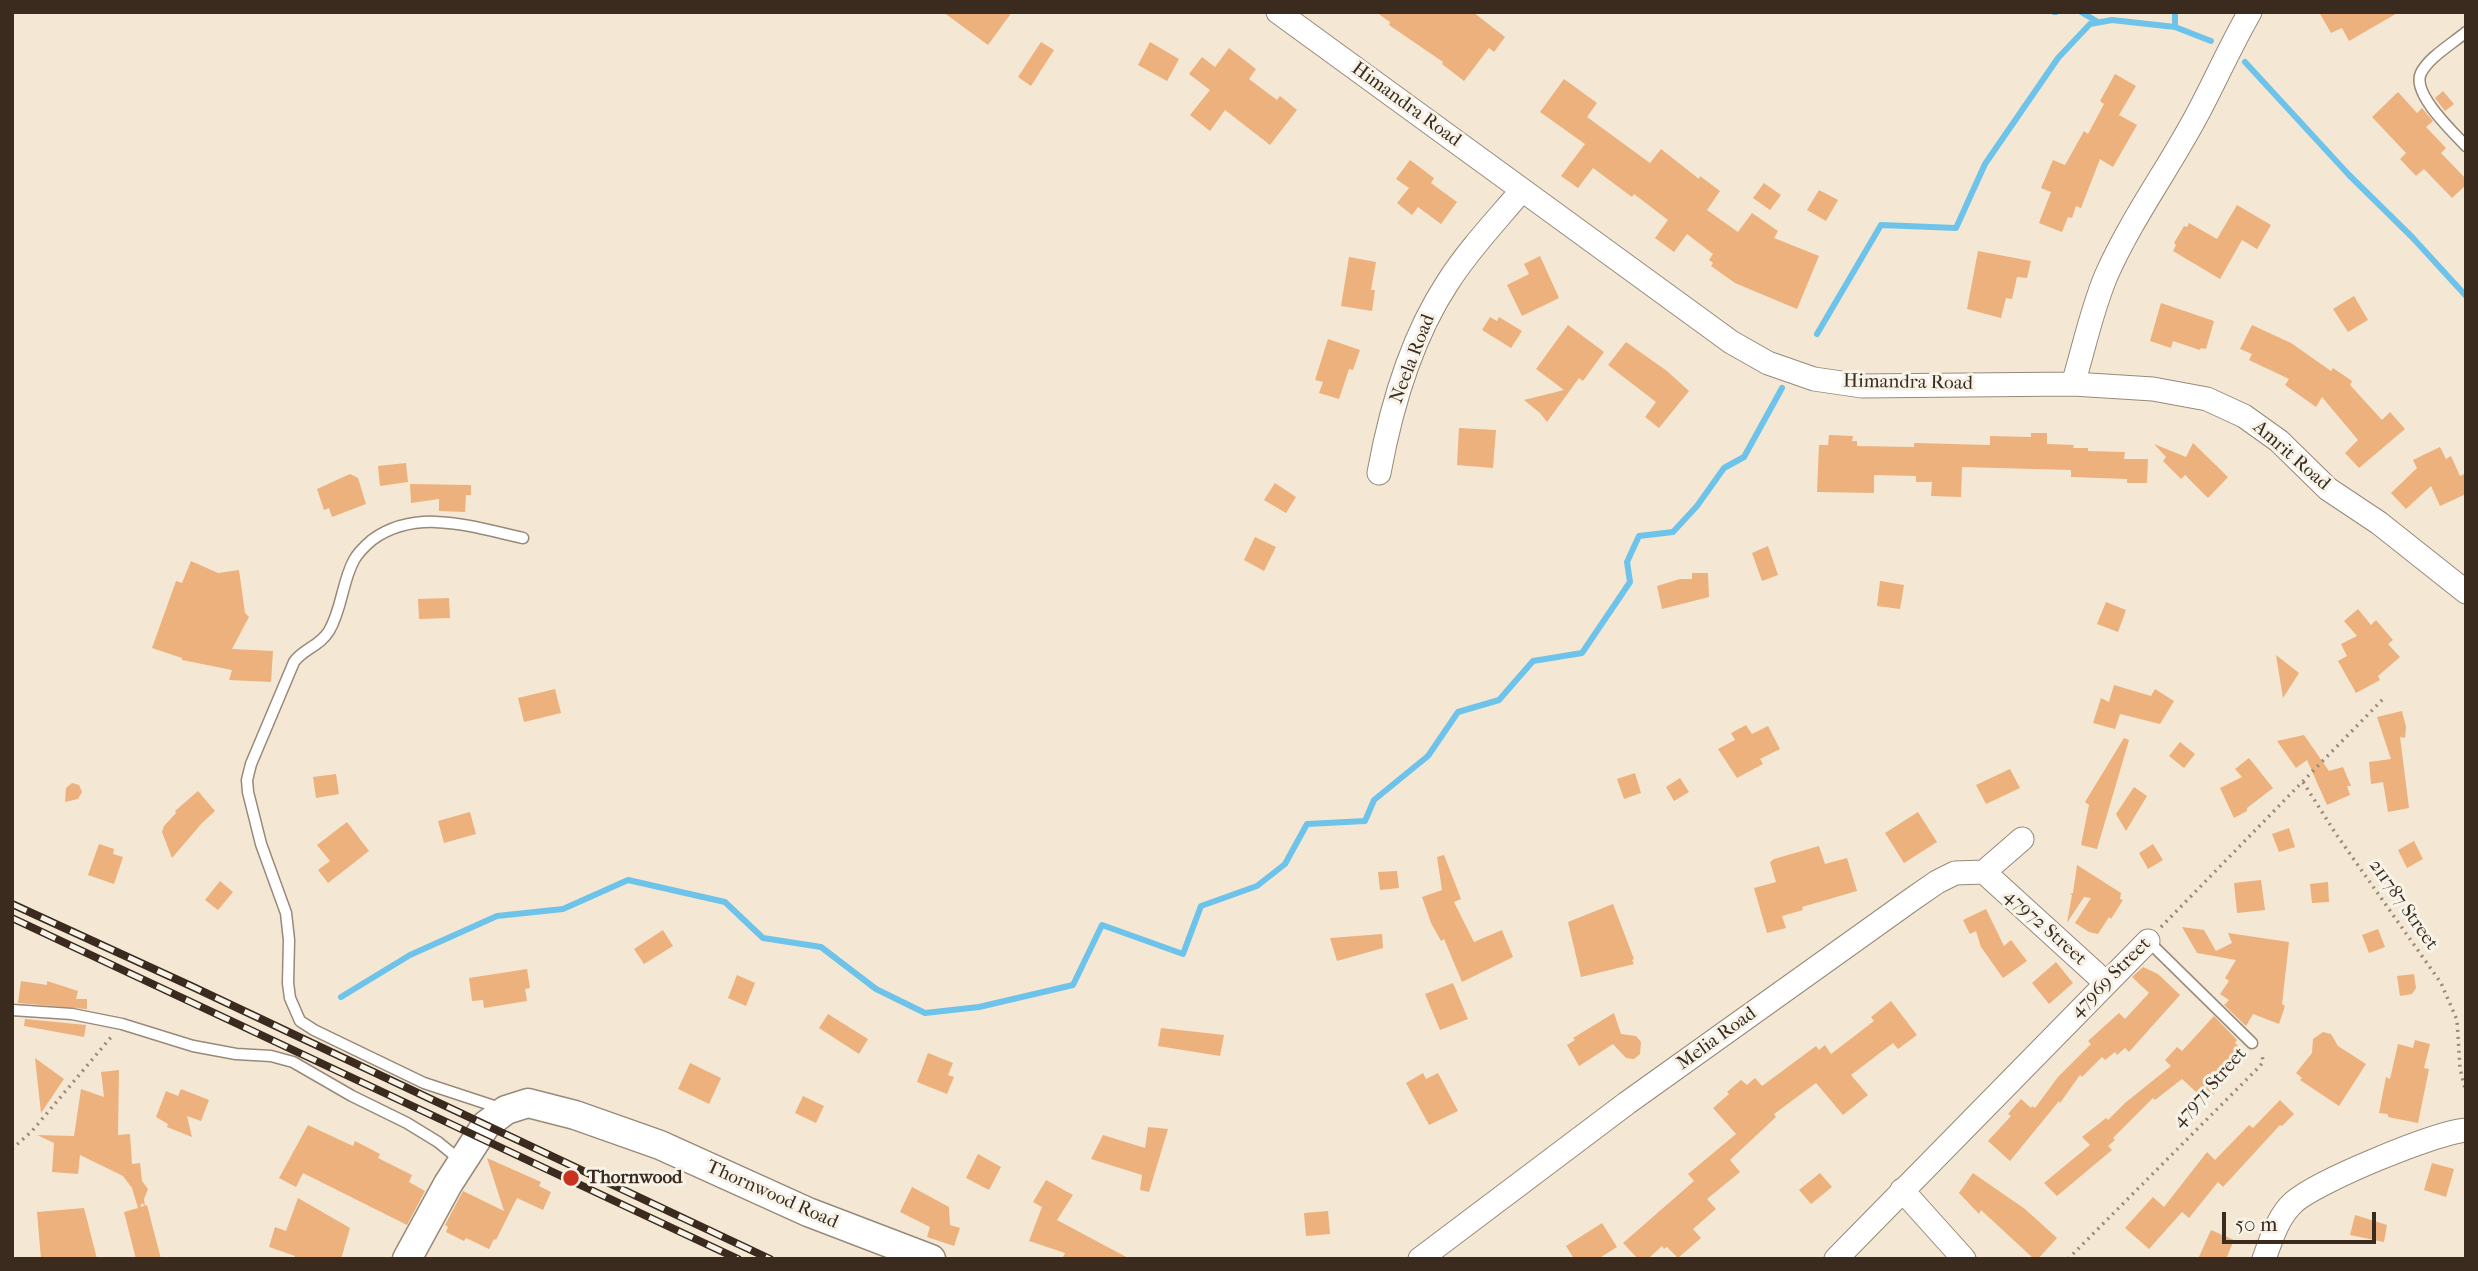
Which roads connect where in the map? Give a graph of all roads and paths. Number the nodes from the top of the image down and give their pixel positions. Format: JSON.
{"nodes":[{"id":1,"x":1278,"y":12,"type":"edge"},
{"id":2,"x":2250,"y":12,"type":"edge"},
{"id":3,"x":2466,"y":32,"type":"edge"},
{"id":4,"x":2466,"y":146,"type":"edge"},
{"id":5,"x":1522,"y":190,"type":"junction"},
{"id":6,"x":2073,"y":384,"type":"junction"},
{"id":7,"x":1379,"y":473,"type":"dead end"},
{"id":8,"x":523,"y":538,"type":"dead end"},
{"id":9,"x":2466,"y":592,"type":"edge"},
{"id":10,"x":2385,"y":697,"type":"dead end"},
{"id":11,"x":2303,"y":782,"type":"junction"},
{"id":12,"x":2022,"y":839,"type":"dead end"},
{"id":13,"x":1984,"y":872,"type":"junction"},
{"id":14,"x":2148,"y":941,"type":"junction"},
{"id":15,"x":2106,"y":983,"type":"junction"},
{"id":16,"x":12,"y":1010,"type":"edge"},
{"id":17,"x":122,"y":1024,"type":"junction"},
{"id":18,"x":2252,"y":1043,"type":"joint"},
{"id":19,"x":2466,"y":1093,"type":"edge"},
{"id":20,"x":506,"y":1110,"type":"junction"},
{"id":21,"x":2466,"y":1129,"type":"edge"},
{"id":22,"x":12,"y":1149,"type":"edge"},
{"id":23,"x":462,"y":1162,"type":"junction"},
{"id":24,"x":1902,"y":1190,"type":"junction"},
{"id":25,"x":407,"y":1259,"type":"edge"},
{"id":26,"x":931,"y":1259,"type":"edge"},
{"id":27,"x":1420,"y":1259,"type":"edge"},
{"id":28,"x":1836,"y":1259,"type":"edge"},
{"id":29,"x":1964,"y":1259,"type":"edge"},
{"id":30,"x":2068,"y":1259,"type":"edge"},
{"id":31,"x":2264,"y":1259,"type":"edge"}],
"edges":[{"from":1,"to":5,"type":"street","name":"Himandra Road"},
{"from":2,"to":6,"type":"street"},
{"from":3,"to":4,"type":"lane"},
{"from":5,"to":6,"type":"street","name":"Himandra Road"},
{"from":5,"to":7,"type":"street","name":"Neela Road"},
{"from":6,"to":9,"type":"street","name":"Amrit Road"},
{"from":8,"to":20,"type":"lane"},
{"from":10,"to":11,"type":"path","name":"47969 Street"},
{"from":11,"to":14,"type":"path","name":"47969 Street"},
{"from":11,"to":19,"type":"path","name":"211787 Street"},
{"from":12,"to":13,"type":"street"},
{"from":13,"to":15,"type":"street","name":"47972 Street"},
{"from":13,"to":27,"type":"street","name":"Melia Road"},
{"from":14,"to":15,"type":"street","name":"47969 Street"},
{"from":14,"to":18,"type":"lane","name":"47971 Street"},
{"from":15,"to":24,"type":"street","name":"47969 Street"},
{"from":16,"to":17,"type":"lane"},
{"from":17,"to":22,"type":"path"},
{"from":17,"to":23,"type":"lane"},
{"from":18,"to":30,"type":"path","name":"47971 Street"},
{"from":20,"to":23,"type":"street"},
{"from":20,"to":26,"type":"street","name":"Thornwood Road"},
{"from":21,"to":31,"type":"street"},
{"from":23,"to":25,"type":"street"},
{"from":24,"to":28,"type":"street","name":"47969 Street"},
{"from":24,"to":29,"type":"street"}]}
